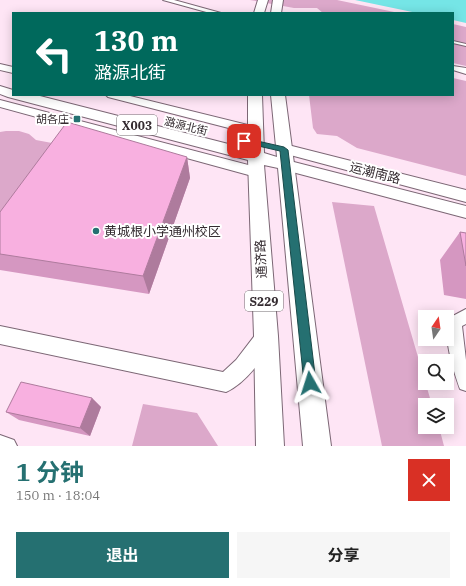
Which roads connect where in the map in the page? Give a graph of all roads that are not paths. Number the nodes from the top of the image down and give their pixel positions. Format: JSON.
{"nodes":[{"id":1,"x":166,"y":0,"type":"edge"},
{"id":2,"x":263,"y":0,"type":"edge"},
{"id":3,"x":278,"y":0,"type":"edge"},
{"id":4,"x":214,"y":12,"type":"edge"},
{"id":5,"x":259,"y":12,"type":"edge"},
{"id":6,"x":276,"y":12,"type":"edge"},
{"id":7,"x":454,"y":42,"type":"edge"},
{"id":8,"x":466,"y":45,"type":"edge"},
{"id":9,"x":0,"y":67,"type":"edge"},
{"id":10,"x":454,"y":68,"type":"edge"},
{"id":11,"x":12,"y":70,"type":"edge"},
{"id":12,"x":466,"y":70,"type":"edge"},
{"id":13,"x":0,"y":78,"type":"edge"},
{"id":14,"x":12,"y":82,"type":"edge"},
{"id":15,"x":0,"y":90,"type":"edge"},
{"id":16,"x":12,"y":94,"type":"edge"},
{"id":17,"x":23,"y":96,"type":"edge"},
{"id":18,"x":68,"y":96,"type":"edge"},
{"id":19,"x":115,"y":96,"type":"edge"},
{"id":20,"x":255,"y":96,"type":"edge"},
{"id":21,"x":278,"y":96,"type":"edge"},
{"id":22,"x":0,"y":103,"type":"edge"},
{"id":23,"x":50,"y":103,"type":"junction"},
{"id":24,"x":38,"y":114,"type":"junction"},
{"id":25,"x":256,"y":151,"type":"junction"},
{"id":26,"x":285,"y":157,"type":"junction"},
{"id":27,"x":466,"y":196,"type":"edge"},
{"id":28,"x":466,"y":212,"type":"edge"},
{"id":29,"x":466,"y":316,"type":"edge"},
{"id":30,"x":1,"y":334,"type":"edge"},
{"id":31,"x":266,"y":336,"type":"junction"},
{"id":32,"x":466,"y":383,"type":"edge"},
{"id":33,"x":0,"y":444,"type":"edge"},
{"id":34,"x":8,"y":446,"type":"edge"},
{"id":35,"x":270,"y":446,"type":"edge"},
{"id":36,"x":317,"y":446,"type":"edge"}],
"edges":[{"from":1,"to":4,"type":"street"},
{"from":2,"to":5,"type":"main road"},
{"from":3,"to":6,"type":"main road"},
{"from":7,"to":8,"type":"lane"},
{"from":9,"to":11,"type":"street"},
{"from":10,"to":12,"type":"street"},
{"from":13,"to":14,"type":"main road"},
{"from":15,"to":16,"type":"main road"},
{"from":17,"to":23,"type":"main road","name":"潞源北街","number":"X003"},
{"from":18,"to":25,"type":"main road","name":"潞源北街","number":"X003"},
{"from":19,"to":25,"type":"street"},
{"from":20,"to":25,"type":"main road","name":"通济路","number":"S229"},
{"from":21,"to":26,"type":"main road","number":"S229"},
{"from":22,"to":24,"type":"street"},
{"from":23,"to":24,"type":"street"},
{"from":23,"to":25,"type":"main road","name":"潞源北街","number":"X003"},
{"from":24,"to":25,"type":"street"},
{"from":25,"to":26,"type":"main road","number":"X003"},
{"from":25,"to":31,"type":"main road","name":"通济路","number":"S229"},
{"from":26,"to":27,"type":"main road","name":"运潮南路"},
{"from":26,"to":28,"type":"main road","name":"运潮南路"},
{"from":26,"to":36,"type":"main road","number":"S229"},
{"from":29,"to":32,"type":"street"},
{"from":30,"to":31,"type":"street"},
{"from":31,"to":35,"type":"main road","name":"通济路","number":"S229"},
{"from":33,"to":34,"type":"street"}]}
